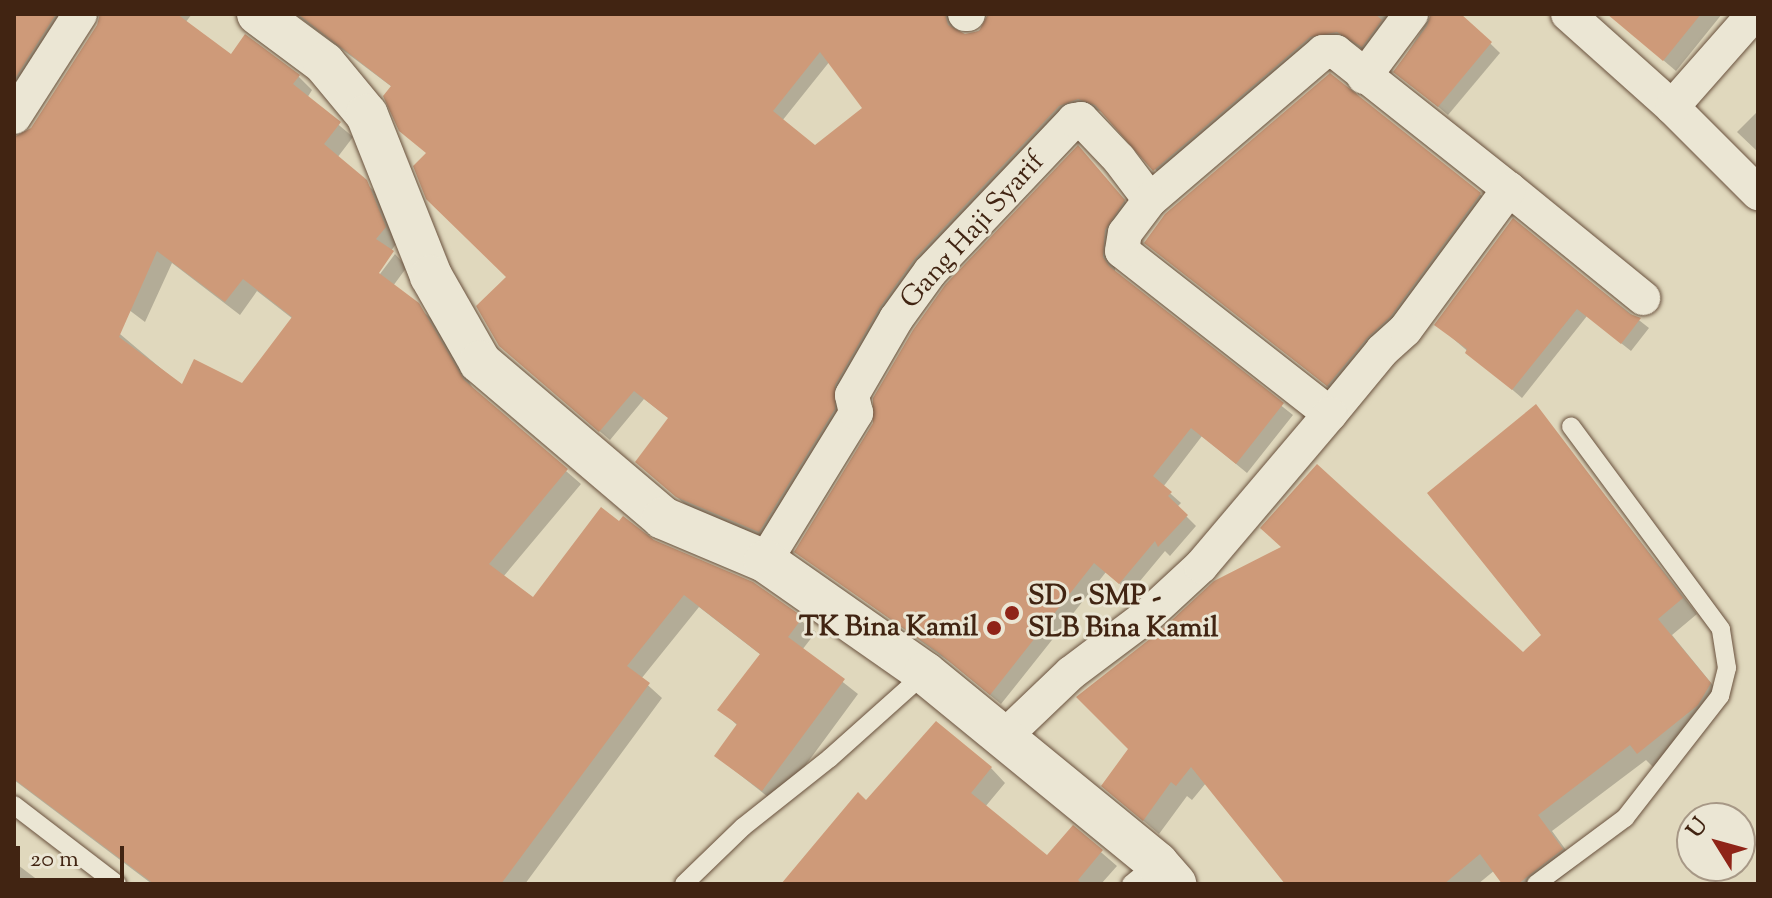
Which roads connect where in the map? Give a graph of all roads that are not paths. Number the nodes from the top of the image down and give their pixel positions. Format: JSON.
{"nodes":[{"id":1,"x":80,"y":14,"type":"edge"},
{"id":2,"x":258,"y":14,"type":"edge"},
{"id":3,"x":1411,"y":14,"type":"edge"},
{"id":4,"x":1568,"y":14,"type":"edge"},
{"id":5,"x":1754,"y":14,"type":"edge"},
{"id":6,"x":1364,"y":77,"type":"junction"},
{"id":7,"x":1672,"y":107,"type":"junction"},
{"id":8,"x":14,"y":117,"type":"edge"},
{"id":9,"x":1509,"y":189,"type":"junction"},
{"id":10,"x":1758,"y":193,"type":"edge"},
{"id":11,"x":1150,"y":200,"type":"junction"},
{"id":12,"x":1643,"y":298,"type":"dead end"},
{"id":13,"x":1330,"y":414,"type":"junction"},
{"id":14,"x":1571,"y":426,"type":"dead end"},
{"id":15,"x":765,"y":561,"type":"junction"},
{"id":16,"x":925,"y":673,"type":"junction"},
{"id":17,"x":1004,"y":737,"type":"junction"},
{"id":18,"x":14,"y":805,"type":"edge"},
{"id":19,"x":1154,"y":877,"type":"edge"},
{"id":20,"x":117,"y":884,"type":"edge"},
{"id":21,"x":684,"y":884,"type":"edge"},
{"id":22,"x":1536,"y":884,"type":"edge"}],
"edges":[{"from":1,"to":8,"type":"street"},
{"from":2,"to":15,"type":"street"},
{"from":3,"to":6,"type":"street"},
{"from":4,"to":7,"type":"street"},
{"from":5,"to":7,"type":"street"},
{"from":6,"to":9,"type":"street"},
{"from":6,"to":11,"type":"street"},
{"from":7,"to":10,"type":"street"},
{"from":9,"to":12,"type":"street"},
{"from":9,"to":13,"type":"street"},
{"from":11,"to":13,"type":"street"},
{"from":11,"to":15,"type":"street","name":"Gang Haji Syarif"},
{"from":13,"to":17,"type":"street"},
{"from":14,"to":22,"type":"lane"},
{"from":15,"to":16,"type":"street"},
{"from":16,"to":17,"type":"street"},
{"from":16,"to":21,"type":"lane"},
{"from":17,"to":19,"type":"street"},
{"from":18,"to":20,"type":"lane"}]}
